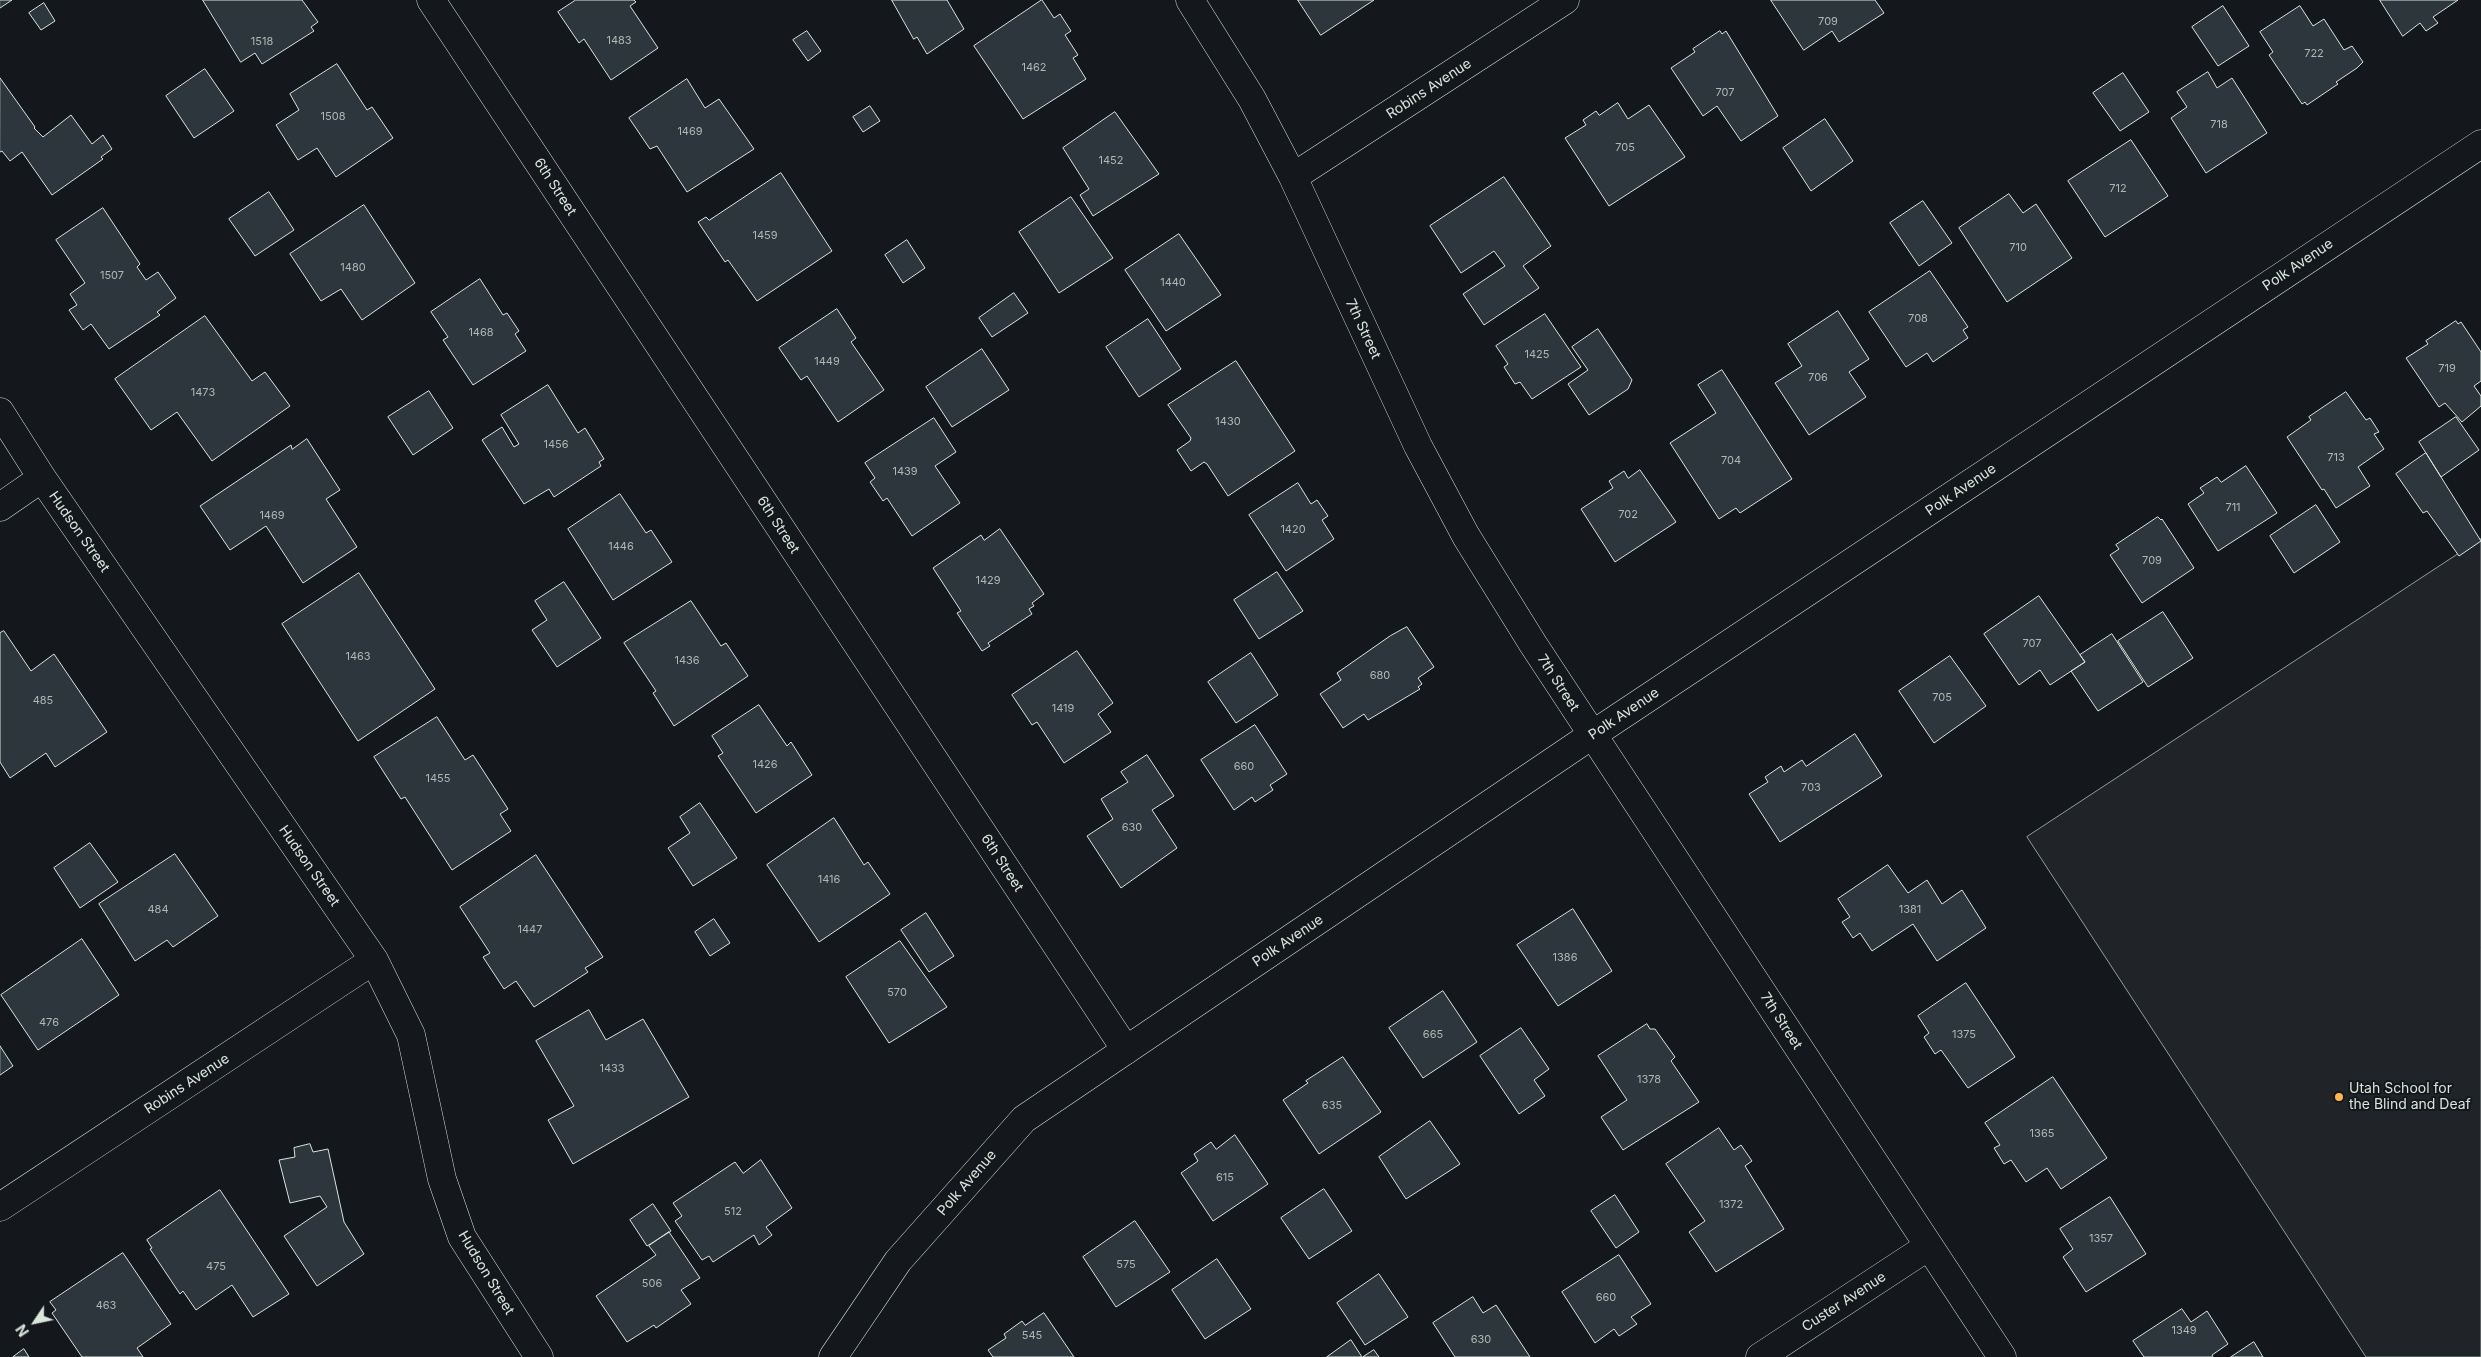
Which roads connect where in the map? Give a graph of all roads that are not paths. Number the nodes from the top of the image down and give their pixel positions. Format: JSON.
{"nodes":[{"id":1,"x":430,"y":0,"type":"edge"},
{"id":2,"x":1190,"y":0,"type":"edge"},
{"id":3,"x":1564,"y":0,"type":"edge"},
{"id":4,"x":2481,"y":144,"type":"edge"},
{"id":5,"x":1293,"y":177,"type":"junction"},
{"id":6,"x":0,"y":412,"type":"edge"},
{"id":7,"x":42,"y":478,"type":"junction"},
{"id":8,"x":0,"y":507,"type":"edge"},
{"id":9,"x":1592,"y":735,"type":"junction"},
{"id":10,"x":374,"y":960,"type":"junction"},
{"id":11,"x":1126,"y":1050,"type":"junction"},
{"id":12,"x":0,"y":1207,"type":"edge"},
{"id":13,"x":1929,"y":1246,"type":"junction"},
{"id":14,"x":539,"y":1357,"type":"edge"},
{"id":15,"x":833,"y":1357,"type":"edge"},
{"id":16,"x":1760,"y":1357,"type":"edge"},
{"id":17,"x":2002,"y":1357,"type":"edge"}],
"edges":[{"from":1,"to":11,"type":"street","name":"6th Street"},
{"from":2,"to":5,"type":"street","name":"7th Street"},
{"from":3,"to":5,"type":"street","name":"Robins Avenue"},
{"from":4,"to":9,"type":"street","name":"Polk Avenue"},
{"from":5,"to":9,"type":"street","name":"7th Street"},
{"from":6,"to":7,"type":"street","name":"Hudson Street"},
{"from":7,"to":8,"type":"street"},
{"from":7,"to":10,"type":"street","name":"Hudson Street"},
{"from":9,"to":11,"type":"street","name":"Polk Avenue"},
{"from":9,"to":13,"type":"street","name":"7th Street"},
{"from":10,"to":12,"type":"street","name":"Robins Avenue"},
{"from":10,"to":14,"type":"street","name":"Hudson Street"},
{"from":11,"to":15,"type":"street","name":"Polk Avenue"},
{"from":13,"to":16,"type":"street","name":"Custer Avenue"},
{"from":13,"to":17,"type":"street","name":"7th Street"}]}
